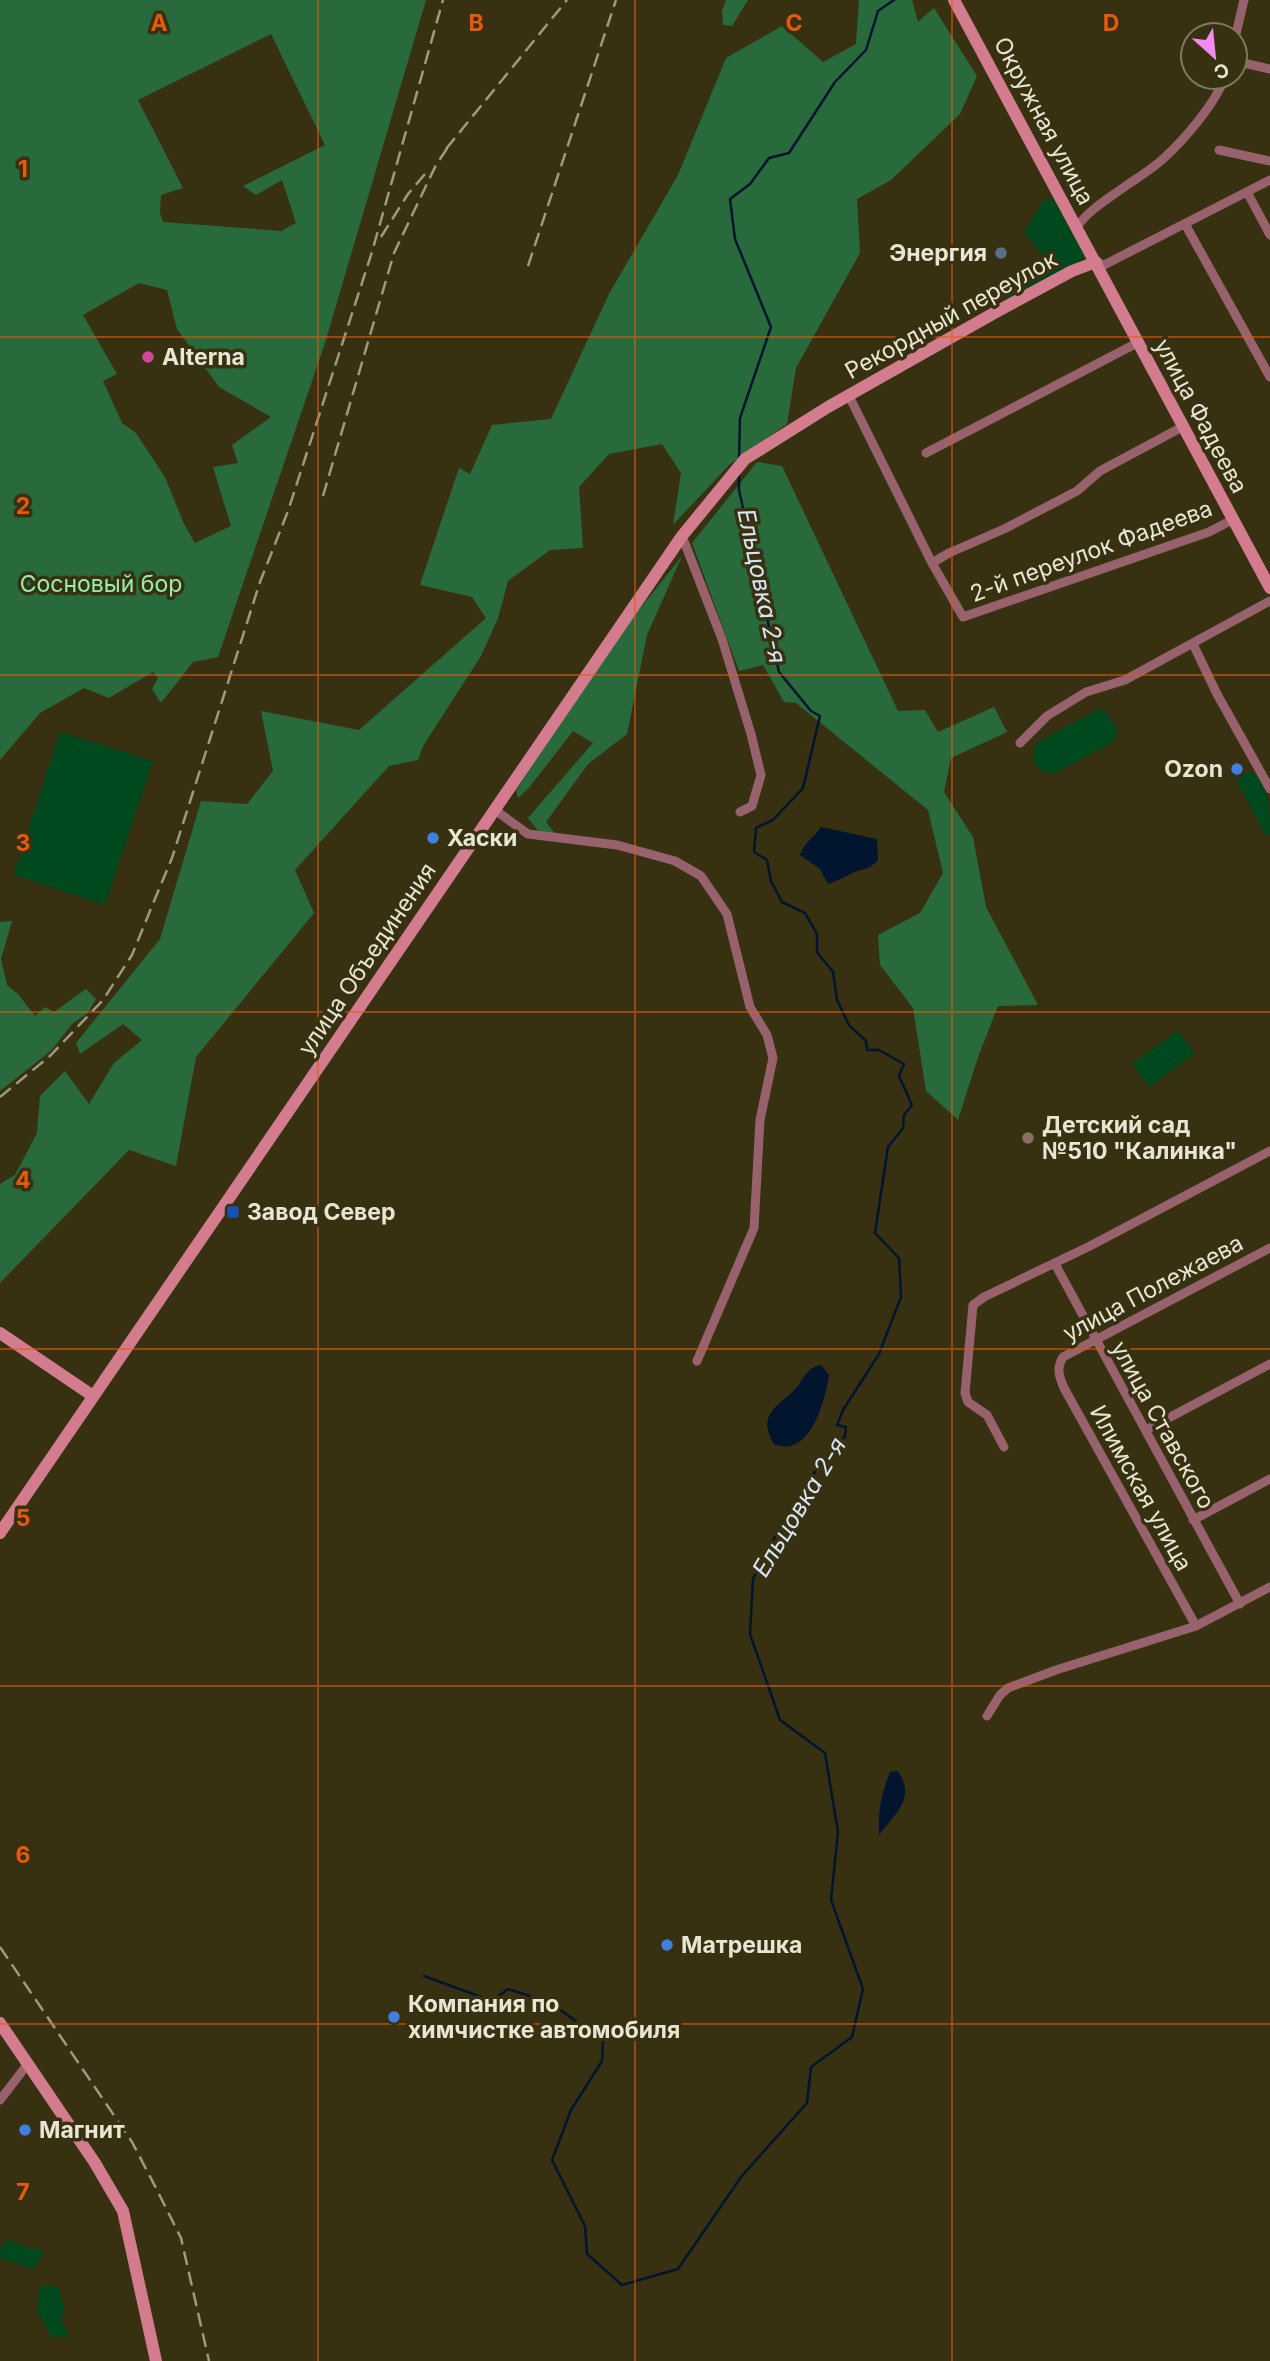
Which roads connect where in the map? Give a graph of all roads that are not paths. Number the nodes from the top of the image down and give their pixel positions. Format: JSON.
{"nodes":[{"id":1,"x":954,"y":0,"type":"edge"},
{"id":2,"x":1244,"y":0,"type":"edge"},
{"id":3,"x":1239,"y":21,"type":"edge"},
{"id":4,"x":1249,"y":64,"type":"edge"},
{"id":5,"x":1270,"y":69,"type":"edge"},
{"id":6,"x":1219,"y":91,"type":"edge"},
{"id":7,"x":1219,"y":150,"type":"dead end"},
{"id":8,"x":1270,"y":161,"type":"edge"},
{"id":9,"x":1270,"y":180,"type":"edge"},
{"id":10,"x":1247,"y":192,"type":"junction"},
{"id":11,"x":1185,"y":225,"type":"junction"},
{"id":12,"x":1077,"y":227,"type":"junction"},
{"id":13,"x":1270,"y":235,"type":"edge"},
{"id":14,"x":1096,"y":262,"type":"junction"},
{"id":15,"x":1139,"y":342,"type":"junction"},
{"id":16,"x":1270,"y":377,"type":"edge"},
{"id":17,"x":849,"y":396,"type":"junction"},
{"id":18,"x":828,"y":407,"type":"joint"},
{"id":19,"x":1184,"y":426,"type":"junction"},
{"id":20,"x":926,"y":453,"type":"dead end"},
{"id":21,"x":1232,"y":520,"type":"junction"},
{"id":22,"x":682,"y":536,"type":"junction"},
{"id":23,"x":932,"y":563,"type":"junction"},
{"id":24,"x":1270,"y":588,"type":"edge"},
{"id":25,"x":1270,"y":601,"type":"edge"},
{"id":26,"x":1193,"y":644,"type":"junction"},
{"id":27,"x":1020,"y":743,"type":"dead end"},
{"id":28,"x":1270,"y":789,"type":"edge"},
{"id":29,"x":495,"y":810,"type":"junction"},
{"id":30,"x":740,"y":812,"type":"dead end"},
{"id":31,"x":1270,"y":1151,"type":"edge"},
{"id":32,"x":1270,"y":1248,"type":"edge"},
{"id":33,"x":1055,"y":1264,"type":"junction"},
{"id":34,"x":0,"y":1333,"type":"edge"},
{"id":35,"x":1095,"y":1341,"type":"junction"},
{"id":36,"x":697,"y":1361,"type":"dead end"},
{"id":37,"x":1270,"y":1364,"type":"edge"},
{"id":38,"x":1058,"y":1366,"type":"joint"},
{"id":39,"x":93,"y":1396,"type":"junction"},
{"id":40,"x":1146,"y":1430,"type":"junction"},
{"id":41,"x":1004,"y":1447,"type":"dead end"},
{"id":42,"x":1270,"y":1479,"type":"edge"},
{"id":43,"x":1193,"y":1520,"type":"junction"},
{"id":44,"x":0,"y":1534,"type":"edge"},
{"id":45,"x":1270,"y":1587,"type":"edge"},
{"id":46,"x":1240,"y":1604,"type":"junction"},
{"id":47,"x":1196,"y":1626,"type":"junction"},
{"id":48,"x":987,"y":1716,"type":"dead end"},
{"id":49,"x":0,"y":2023,"type":"edge"},
{"id":50,"x":27,"y":2064,"type":"junction"},
{"id":51,"x":0,"y":2100,"type":"edge"},
{"id":52,"x":156,"y":2361,"type":"edge"}],
"edges":[{"from":1,"to":12,"type":"main road","name":"Окружная улица"},
{"from":2,"to":3,"type":"street"},
{"from":4,"to":5,"type":"street"},
{"from":6,"to":12,"type":"street"},
{"from":7,"to":8,"type":"street"},
{"from":9,"to":10,"type":"street"},
{"from":10,"to":11,"type":"street"},
{"from":10,"to":13,"type":"street"},
{"from":11,"to":14,"type":"street"},
{"from":11,"to":16,"type":"street"},
{"from":12,"to":14,"type":"main road","name":"Окружная улица"},
{"from":14,"to":15,"type":"main road","name":"улица Фадеева"},
{"from":14,"to":17,"type":"main road","name":"Рекордный переулок"},
{"from":15,"to":19,"type":"main road","name":"улица Фадеева"},
{"from":15,"to":20,"type":"street"},
{"from":17,"to":18,"type":"main road","name":"Рекордный переулок"},
{"from":17,"to":23,"type":"street"},
{"from":18,"to":22,"type":"main road","name":"улица Объединения"},
{"from":19,"to":21,"type":"main road","name":"улица Фадеева"},
{"from":19,"to":23,"type":"street"},
{"from":21,"to":23,"type":"street","name":"2-й переулок Фадеева"},
{"from":21,"to":24,"type":"main road","name":"улица Фадеева"},
{"from":22,"to":29,"type":"main road","name":"улица Объединения"},
{"from":22,"to":30,"type":"street"},
{"from":25,"to":26,"type":"street"},
{"from":26,"to":27,"type":"street"},
{"from":26,"to":28,"type":"street"},
{"from":29,"to":36,"type":"street"},
{"from":29,"to":39,"type":"main road","name":"улица Объединения"},
{"from":31,"to":33,"type":"street"},
{"from":32,"to":35,"type":"street","name":"улица Полежаева"},
{"from":33,"to":35,"type":"street","name":"улица Ставского"},
{"from":33,"to":41,"type":"street"},
{"from":34,"to":39,"type":"main road"},
{"from":35,"to":38,"type":"street","name":"улица Полежаева"},
{"from":35,"to":40,"type":"street","name":"улица Ставского"},
{"from":37,"to":40,"type":"street"},
{"from":38,"to":47,"type":"street","name":"Илимская улица"},
{"from":39,"to":44,"type":"main road","name":"улица Объединения"},
{"from":40,"to":43,"type":"street","name":"улица Ставского"},
{"from":42,"to":43,"type":"street"},
{"from":43,"to":46,"type":"street","name":"улица Ставского"},
{"from":45,"to":46,"type":"street"},
{"from":46,"to":47,"type":"street"},
{"from":47,"to":48,"type":"street"},
{"from":49,"to":50,"type":"main road"},
{"from":50,"to":51,"type":"street"},
{"from":50,"to":52,"type":"main road"}]}
